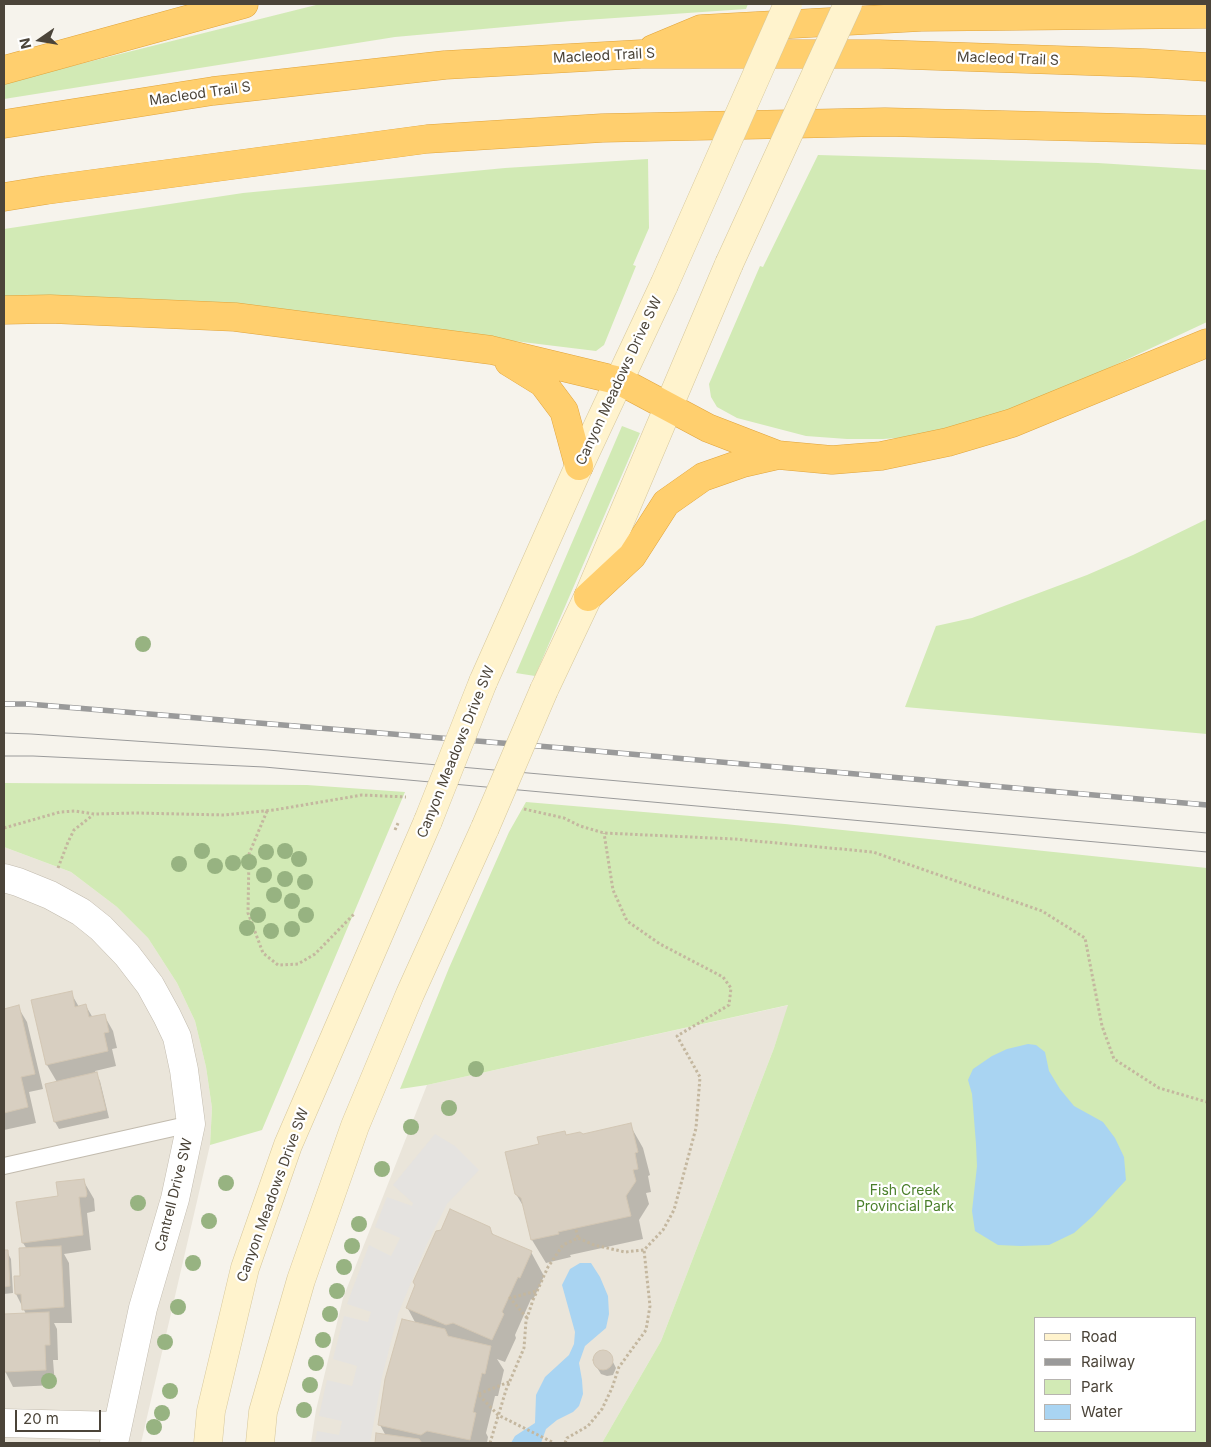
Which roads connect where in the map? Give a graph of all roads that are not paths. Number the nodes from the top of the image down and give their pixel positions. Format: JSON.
{"nodes":[{"id":1,"x":244,"y":4,"type":"edge"},
{"id":2,"x":788,"y":4,"type":"edge"},
{"id":3,"x":848,"y":4,"type":"edge"},
{"id":4,"x":1207,"y":14,"type":"edge"},
{"id":5,"x":641,"y":54,"type":"junction"},
{"id":6,"x":1207,"y":67,"type":"edge"},
{"id":7,"x":4,"y":70,"type":"edge"},
{"id":8,"x":4,"y":124,"type":"edge"},
{"id":9,"x":1207,"y":130,"type":"edge"},
{"id":10,"x":4,"y":197,"type":"edge"},
{"id":11,"x":4,"y":310,"type":"edge"},
{"id":12,"x":1207,"y":343,"type":"edge"},
{"id":13,"x":490,"y":350,"type":"junction"},
{"id":14,"x":620,"y":381,"type":"junction"},
{"id":15,"x":668,"y":408,"type":"junction"},
{"id":16,"x":778,"y":455,"type":"junction"},
{"id":17,"x":579,"y":466,"type":"junction"},
{"id":18,"x":588,"y":597,"type":"junction"},
{"id":19,"x":4,"y":878,"type":"edge"},
{"id":20,"x":191,"y":1124,"type":"junction"},
{"id":21,"x":4,"y":1166,"type":"edge"},
{"id":22,"x":4,"y":1422,"type":"edge"},
{"id":23,"x":116,"y":1434,"type":"edge"},
{"id":24,"x":208,"y":1443,"type":"edge"},
{"id":25,"x":260,"y":1443,"type":"edge"}],
"edges":[{"from":1,"to":7,"type":"highway"},
{"from":2,"to":14,"type":"main road","name":"Canyon Meadows Drive SW","bridge":true},
{"from":3,"to":15,"type":"main road","bridge":true},
{"from":4,"to":5,"type":"highway"},
{"from":5,"to":6,"type":"highway","name":"Macleod Trail S"},
{"from":5,"to":8,"type":"highway","name":"Macleod Trail S"},
{"from":9,"to":10,"type":"highway"},
{"from":11,"to":13,"type":"highway"},
{"from":12,"to":16,"type":"highway"},
{"from":13,"to":14,"type":"highway"},
{"from":13,"to":17,"type":"highway"},
{"from":14,"to":15,"type":"highway"},
{"from":14,"to":17,"type":"main road","name":"Canyon Meadows Drive SW"},
{"from":15,"to":16,"type":"highway"},
{"from":15,"to":18,"type":"main road"},
{"from":16,"to":18,"type":"highway"},
{"from":17,"to":24,"type":"main road","name":"Canyon Meadows Drive SW","bridge":true},
{"from":18,"to":25,"type":"main road","bridge":true},
{"from":19,"to":20,"type":"street","name":"Cantrell Drive SW"},
{"from":20,"to":21,"type":"lane"},
{"from":20,"to":23,"type":"street","name":"Cantrell Drive SW"},
{"from":22,"to":23,"type":"street"}]}
